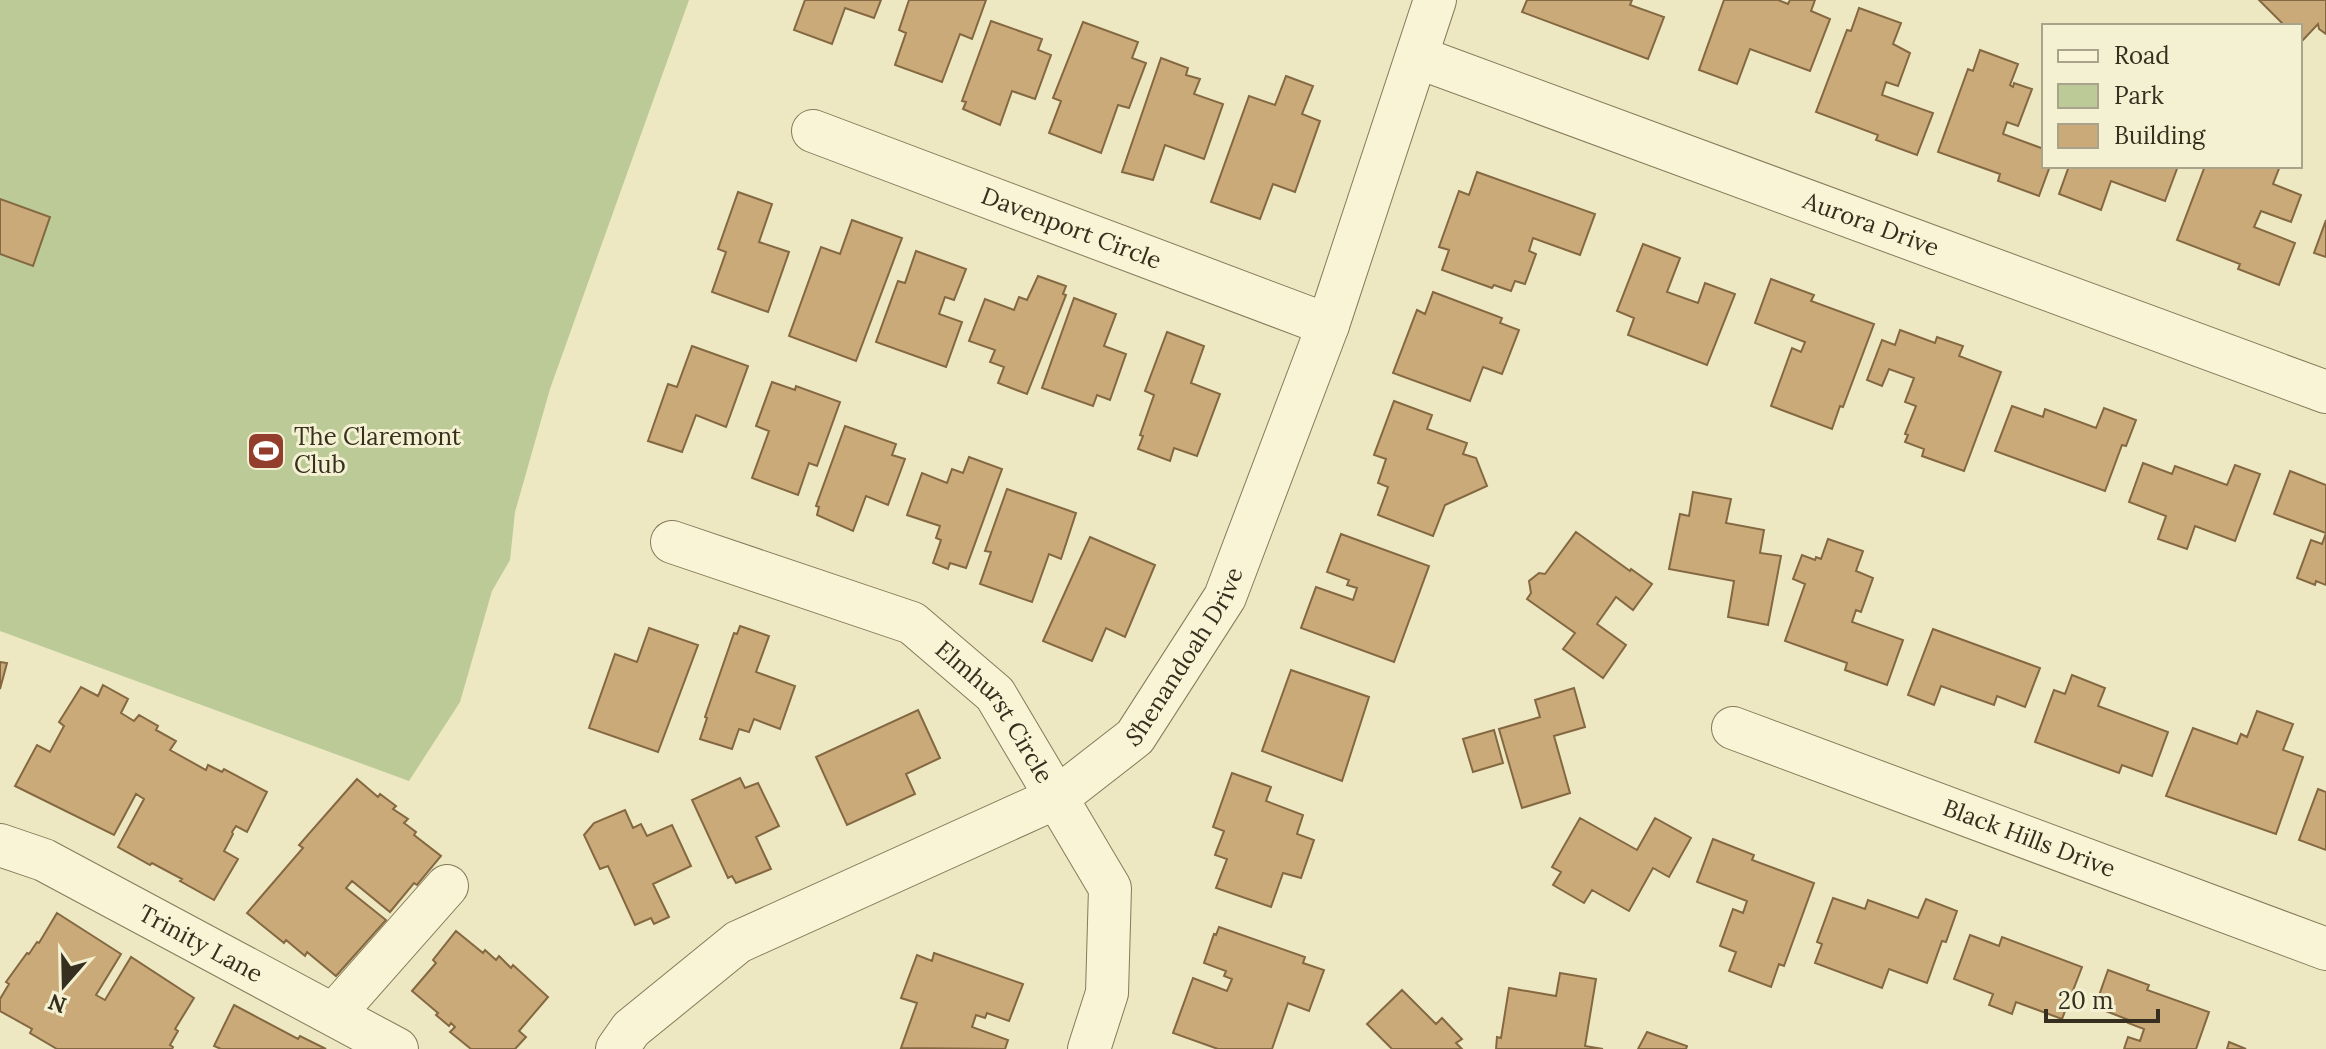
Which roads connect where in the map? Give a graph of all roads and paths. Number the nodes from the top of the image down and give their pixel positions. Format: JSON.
{"nodes":[{"id":1,"x":1435,"y":0,"type":"edge"},
{"id":2,"x":1417,"y":57,"type":"junction"},
{"id":3,"x":813,"y":131,"type":"dead end"},
{"id":4,"x":1328,"y":325,"type":"junction"},
{"id":5,"x":2326,"y":392,"type":"edge"},
{"id":6,"x":672,"y":542,"type":"dead end"},
{"id":7,"x":1733,"y":728,"type":"dead end"},
{"id":8,"x":1058,"y":797,"type":"junction"},
{"id":9,"x":0,"y":845,"type":"edge"},
{"id":10,"x":447,"y":886,"type":"dead end"},
{"id":11,"x":2326,"y":949,"type":"edge"},
{"id":12,"x":334,"y":1014,"type":"junction"},
{"id":13,"x":397,"y":1049,"type":"edge"},
{"id":14,"x":617,"y":1049,"type":"edge"},
{"id":15,"x":1089,"y":1049,"type":"edge"}],
"edges":[{"from":1,"to":2,"type":"street","name":"Shenandoah Drive"},
{"from":2,"to":4,"type":"street","name":"Shenandoah Drive"},
{"from":2,"to":5,"type":"street","name":"Aurora Drive"},
{"from":3,"to":4,"type":"street","name":"Davenport Circle"},
{"from":4,"to":8,"type":"street","name":"Shenandoah Drive"},
{"from":6,"to":8,"type":"street","name":"Elmhurst Circle"},
{"from":7,"to":11,"type":"street","name":"Black Hills Drive"},
{"from":8,"to":14,"type":"street","name":"Shenandoah Drive"},
{"from":8,"to":15,"type":"street","name":"Elmhurst Circle"},
{"from":9,"to":12,"type":"street","name":"Trinity Lane"},
{"from":10,"to":12,"type":"street"},
{"from":12,"to":13,"type":"street","name":"Trinity Lane"}]}
